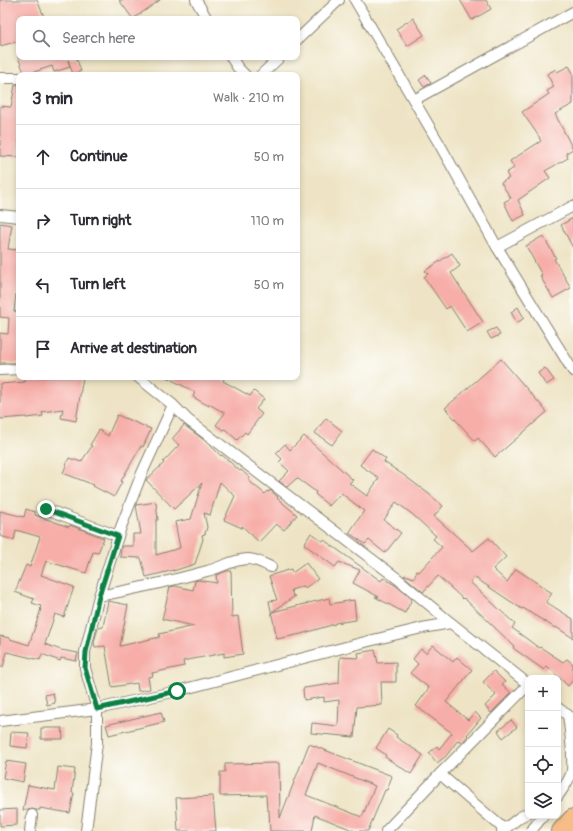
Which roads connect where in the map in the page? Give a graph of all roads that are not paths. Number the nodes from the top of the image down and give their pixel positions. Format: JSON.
{"nodes":[{"id":1,"x":196,"y":0,"type":"edge"},
{"id":2,"x":339,"y":0,"type":"edge"},
{"id":3,"x":355,"y":0,"type":"edge"},
{"id":4,"x":573,"y":12,"type":"edge"},
{"id":5,"x":205,"y":16,"type":"edge"},
{"id":6,"x":300,"y":37,"type":"edge"},
{"id":7,"x":233,"y":60,"type":"edge"},
{"id":8,"x":277,"y":60,"type":"edge"},
{"id":9,"x":242,"y":72,"type":"edge"},
{"id":10,"x":264,"y":72,"type":"edge"},
{"id":11,"x":0,"y":78,"type":"edge"},
{"id":12,"x":16,"y":78,"type":"edge"},
{"id":13,"x":414,"y":100,"type":"junction"},
{"id":14,"x":573,"y":206,"type":"edge"},
{"id":15,"x":0,"y":215,"type":"edge"},
{"id":16,"x":16,"y":217,"type":"edge"},
{"id":17,"x":497,"y":247,"type":"junction"},
{"id":18,"x":0,"y":370,"type":"edge"},
{"id":19,"x":16,"y":370,"type":"edge"},
{"id":20,"x":573,"y":371,"type":"edge"},
{"id":21,"x":142,"y":380,"type":"edge"},
{"id":22,"x":173,"y":405,"type":"junction"},
{"id":23,"x":46,"y":509,"type":"dead end"},
{"id":24,"x":118,"y":536,"type":"junction"},
{"id":25,"x":271,"y":568,"type":"dead end"},
{"id":26,"x":99,"y":596,"type":"junction"},
{"id":27,"x":451,"y":623,"type":"junction"},
{"id":28,"x":525,"y":683,"type":"edge"},
{"id":29,"x":525,"y":688,"type":"edge"},
{"id":30,"x":97,"y":709,"type":"junction"},
{"id":31,"x":561,"y":710,"type":"edge"},
{"id":32,"x":570,"y":717,"type":"edge"},
{"id":33,"x":0,"y":721,"type":"edge"},
{"id":34,"x":440,"y":774,"type":"junction"},
{"id":35,"x":561,"y":792,"type":"edge"},
{"id":36,"x":525,"y":814,"type":"edge"},
{"id":37,"x":32,"y":815,"type":"dead end"},
{"id":38,"x":573,"y":818,"type":"edge"},
{"id":39,"x":541,"y":819,"type":"edge"},
{"id":40,"x":503,"y":830,"type":"edge"},
{"id":41,"x":30,"y":831,"type":"edge"},
{"id":42,"x":86,"y":831,"type":"edge"},
{"id":43,"x":386,"y":831,"type":"edge"},
{"id":44,"x":531,"y":831,"type":"edge"},
{"id":45,"x":561,"y":831,"type":"edge"}],
"edges":[{"from":1,"to":5,"type":"street"},
{"from":2,"to":6,"type":"street"},
{"from":3,"to":13,"type":"street"},
{"from":4,"to":13,"type":"street"},
{"from":7,"to":9,"type":"street"},
{"from":8,"to":10,"type":"street"},
{"from":11,"to":12,"type":"street"},
{"from":13,"to":17,"type":"street"},
{"from":14,"to":17,"type":"street"},
{"from":15,"to":16,"type":"street"},
{"from":17,"to":20,"type":"street"},
{"from":18,"to":19,"type":"street"},
{"from":21,"to":22,"type":"street"},
{"from":22,"to":24,"type":"street"},
{"from":22,"to":27,"type":"street"},
{"from":23,"to":24,"type":"street"},
{"from":24,"to":26,"type":"street"},
{"from":25,"to":26,"type":"street"},
{"from":26,"to":30,"type":"street"},
{"from":27,"to":28,"type":"street"},
{"from":27,"to":30,"type":"street"},
{"from":29,"to":34,"type":"street"},
{"from":30,"to":33,"type":"street"},
{"from":30,"to":42,"type":"street"},
{"from":31,"to":32,"type":"street"},
{"from":32,"to":35,"type":"street"},
{"from":34,"to":40,"type":"street"},
{"from":34,"to":43,"type":"street"},
{"from":36,"to":40,"type":"street"},
{"from":37,"to":41,"type":"street"},
{"from":38,"to":45,"type":"highway"},
{"from":39,"to":44,"type":"street"}]}
